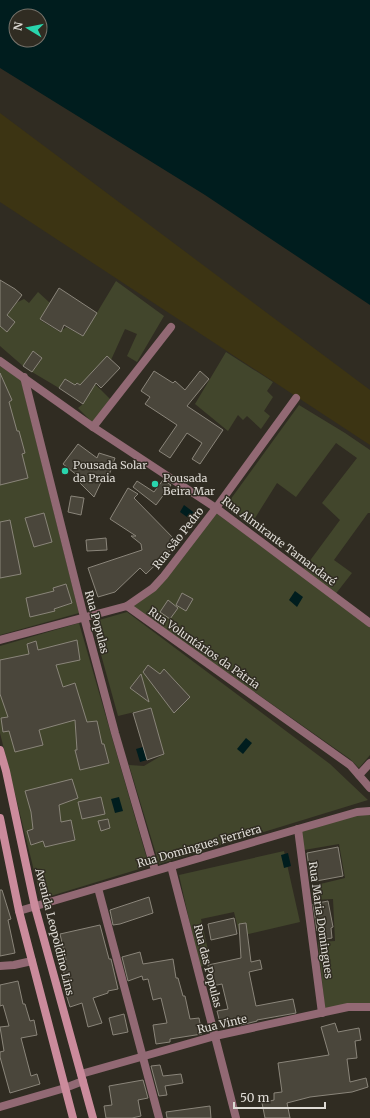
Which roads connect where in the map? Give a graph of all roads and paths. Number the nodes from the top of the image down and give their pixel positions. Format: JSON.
{"nodes":[{"id":1,"x":171,"y":327,"type":"dead end"},
{"id":2,"x":0,"y":361,"type":"edge"},
{"id":3,"x":24,"y":378,"type":"junction"},
{"id":4,"x":296,"y":398,"type":"dead end"},
{"id":5,"x":93,"y":427,"type":"junction"},
{"id":6,"x":216,"y":508,"type":"junction"},
{"id":7,"x":127,"y":606,"type":"junction"},
{"id":8,"x":84,"y":617,"type":"junction"},
{"id":9,"x":370,"y":623,"type":"edge"},
{"id":10,"x":0,"y":640,"type":"edge"},
{"id":11,"x":0,"y":750,"type":"edge"},
{"id":12,"x":370,"y":763,"type":"edge"},
{"id":13,"x":3,"y":771,"type":"edge"},
{"id":14,"x":359,"y":775,"type":"junction"},
{"id":15,"x":370,"y":788,"type":"edge"},
{"id":16,"x":370,"y":811,"type":"edge"},
{"id":17,"x":0,"y":818,"type":"edge"},
{"id":18,"x":298,"y":829,"type":"junction"},
{"id":19,"x":171,"y":866,"type":"junction"},
{"id":20,"x":155,"y":870,"type":"junction"},
{"id":21,"x":98,"y":888,"type":"junction"},
{"id":22,"x":35,"y":907,"type":"junction"},
{"id":23,"x":19,"y":911,"type":"junction"},
{"id":24,"x":32,"y":961,"type":"junction"},
{"id":25,"x":0,"y":966,"type":"edge"},
{"id":26,"x":370,"y":1006,"type":"edge"},
{"id":27,"x":322,"y":1013,"type":"junction"},
{"id":28,"x":215,"y":1036,"type":"junction"},
{"id":29,"x":143,"y":1057,"type":"junction"},
{"id":30,"x":82,"y":1078,"type":"junction"},
{"id":31,"x":65,"y":1088,"type":"junction"},
{"id":32,"x":0,"y":1107,"type":"edge"},
{"id":33,"x":73,"y":1118,"type":"edge"},
{"id":34,"x":93,"y":1118,"type":"edge"},
{"id":35,"x":159,"y":1118,"type":"edge"},
{"id":36,"x":236,"y":1118,"type":"edge"}],
"edges":[{"from":1,"to":5,"type":"street"},
{"from":2,"to":3,"type":"street","name":"Rua Almirante Tamandaré"},
{"from":3,"to":5,"type":"street","name":"Rua Almirante Tamandaré"},
{"from":3,"to":8,"type":"street","name":"Rua Populas"},
{"from":4,"to":6,"type":"street","name":"Rua São Pedro"},
{"from":5,"to":6,"type":"street","name":"Rua Almirante Tamandaré"},
{"from":6,"to":7,"type":"street","name":"Rua São Pedro"},
{"from":6,"to":9,"type":"street","name":"Rua Almirante Tamandaré"},
{"from":7,"to":8,"type":"street"},
{"from":7,"to":14,"type":"street","name":"Rua Voluntários da Pátria"},
{"from":8,"to":10,"type":"street"},
{"from":8,"to":20,"type":"street","name":"Rua Populas"},
{"from":11,"to":13,"type":"main road","name":"Avenida Leopoldino Lins"},
{"from":12,"to":14,"type":"street"},
{"from":13,"to":22,"type":"main road","name":"Avenida Leopoldino Lins"},
{"from":14,"to":15,"type":"street","name":"Rua Voluntários da Pátria"},
{"from":16,"to":18,"type":"street","name":"Rua Domingues Ferriera"},
{"from":17,"to":23,"type":"main road"},
{"from":18,"to":19,"type":"street","name":"Rua Domingues Ferriera"},
{"from":18,"to":27,"type":"street","name":"Rua Maria Domingues"},
{"from":19,"to":20,"type":"street","name":"Rua Domingues Ferriera"},
{"from":19,"to":28,"type":"street","name":"Rua das Populas"},
{"from":20,"to":21,"type":"street","name":"Rua Domingues Ferriera"},
{"from":21,"to":22,"type":"street","name":"Rua Domingues Ferriera"},
{"from":21,"to":29,"type":"street"},
{"from":22,"to":23,"type":"street","name":"Rua Domingues Ferriera"},
{"from":22,"to":30,"type":"main road","name":"Avenida Leopoldino Lins"},
{"from":23,"to":24,"type":"main road"},
{"from":24,"to":25,"type":"street"},
{"from":24,"to":31,"type":"main road"},
{"from":26,"to":27,"type":"street","name":"Rua Vinte"},
{"from":27,"to":28,"type":"street","name":"Rua Vinte"},
{"from":28,"to":29,"type":"street","name":"Rua Vinte"},
{"from":28,"to":36,"type":"street","name":"Rua das Populas"},
{"from":29,"to":30,"type":"street","name":"Rua Vinte"},
{"from":29,"to":35,"type":"street"},
{"from":30,"to":31,"type":"street","name":"Rua Vinte"},
{"from":30,"to":34,"type":"main road","name":"Avenida Leopoldino Lins"},
{"from":31,"to":32,"type":"street","name":"Rua Vinte"},
{"from":31,"to":33,"type":"main road"}]}
